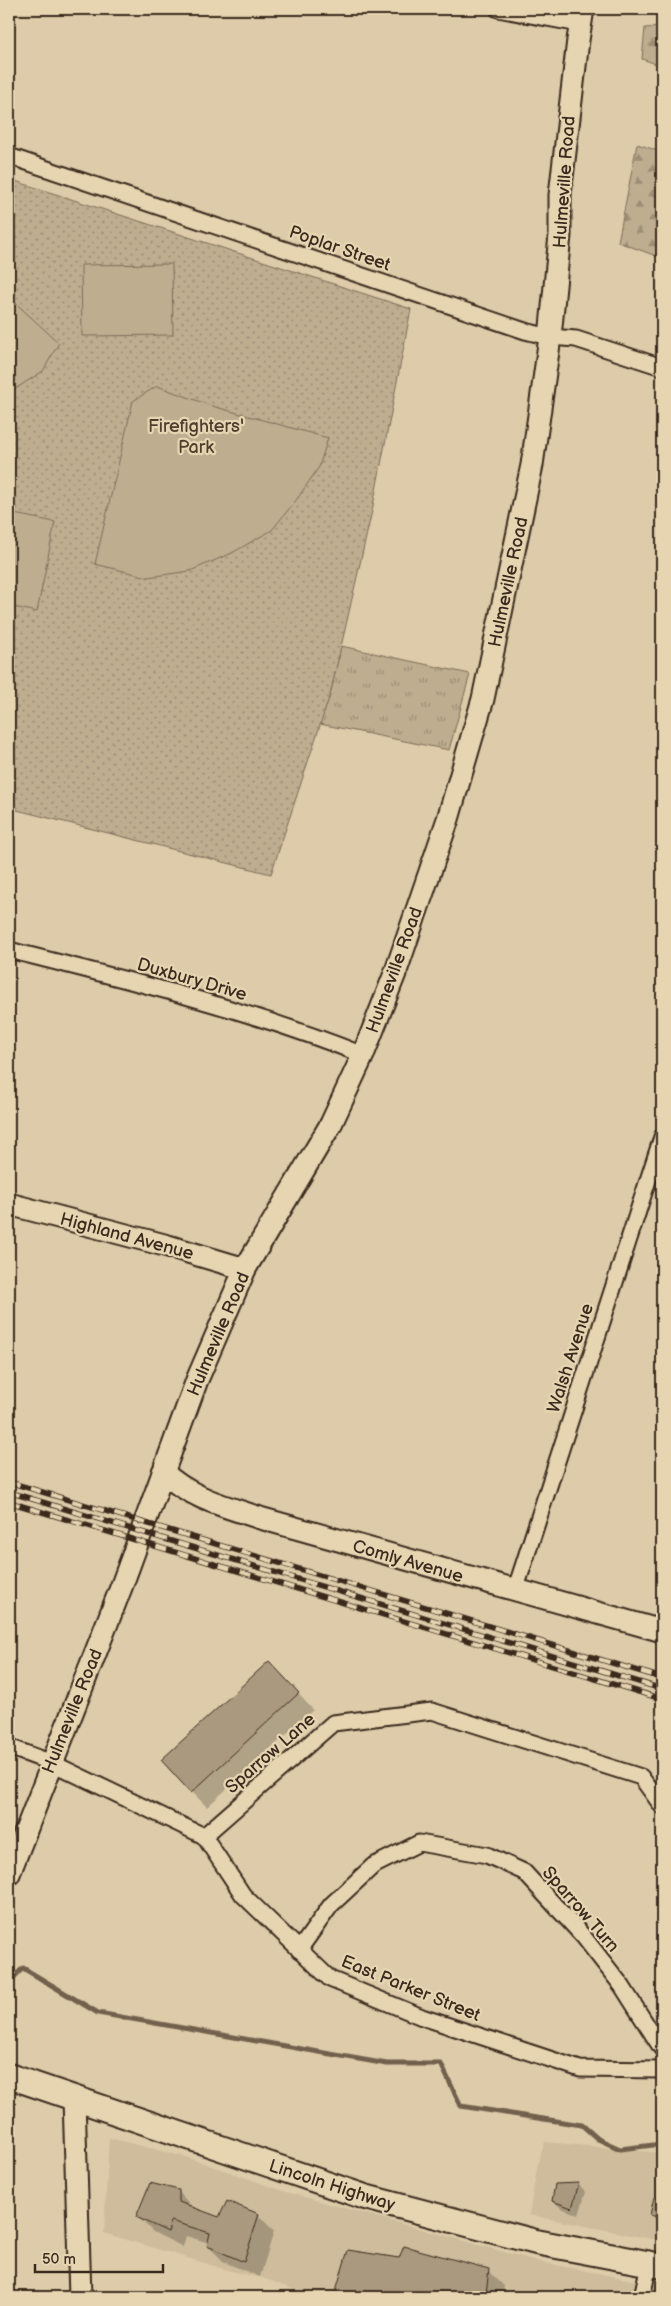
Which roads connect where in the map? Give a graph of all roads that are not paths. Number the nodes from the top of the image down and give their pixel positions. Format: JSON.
{"nodes":[{"id":1,"x":498,"y":9,"type":"edge"},
{"id":2,"x":582,"y":17,"type":"edge"},
{"id":3,"x":9,"y":156,"type":"edge"},
{"id":4,"x":550,"y":337,"type":"junction"},
{"id":5,"x":662,"y":367,"type":"edge"},
{"id":6,"x":9,"y":950,"type":"edge"},
{"id":7,"x":363,"y":1055,"type":"junction"},
{"id":8,"x":662,"y":1137,"type":"edge"},
{"id":9,"x":9,"y":1204,"type":"edge"},
{"id":10,"x":244,"y":1270,"type":"junction"},
{"id":11,"x":163,"y":1472,"type":"junction"},
{"id":12,"x":514,"y":1591,"type":"junction"},
{"id":13,"x":662,"y":1632,"type":"edge"},
{"id":14,"x":9,"y":1747,"type":"edge"},
{"id":15,"x":52,"y":1763,"type":"junction"},
{"id":16,"x":662,"y":1806,"type":"edge"},
{"id":17,"x":204,"y":1836,"type":"junction"},
{"id":18,"x":9,"y":1874,"type":"edge"},
{"id":19,"x":299,"y":1950,"type":"junction"},
{"id":20,"x":662,"y":2049,"type":"edge"},
{"id":21,"x":662,"y":2070,"type":"edge"},
{"id":22,"x":9,"y":2076,"type":"edge"},
{"id":23,"x":74,"y":2098,"type":"junction"},
{"id":24,"x":655,"y":2265,"type":"edge"},
{"id":25,"x":80,"y":2297,"type":"edge"},
{"id":26,"x":642,"y":2297,"type":"edge"}],
"edges":[{"from":1,"to":2,"type":"street"},
{"from":2,"to":4,"type":"street","name":"Hulmeville Road"},
{"from":3,"to":4,"type":"street","name":"Poplar Street"},
{"from":4,"to":5,"type":"street","name":"Poplar Street"},
{"from":4,"to":7,"type":"street","name":"Hulmeville Road"},
{"from":6,"to":7,"type":"street","name":"Duxbury Drive"},
{"from":7,"to":10,"type":"street","name":"Hulmeville Road"},
{"from":8,"to":12,"type":"street","name":"Walsh Avenue"},
{"from":9,"to":10,"type":"street","name":"Highland Avenue"},
{"from":10,"to":11,"type":"street","name":"Hulmeville Road"},
{"from":11,"to":12,"type":"street","name":"Comly Avenue"},
{"from":11,"to":15,"type":"street","name":"Hulmeville Road"},
{"from":12,"to":13,"type":"street","name":"Comly Avenue"},
{"from":14,"to":15,"type":"street"},
{"from":15,"to":17,"type":"street"},
{"from":15,"to":18,"type":"street","name":"Hulmeville Road"},
{"from":16,"to":17,"type":"street","name":"Sparrow Lane"},
{"from":17,"to":19,"type":"street","name":"East Parker Street"},
{"from":19,"to":20,"type":"street","name":"Sparrow Turn"},
{"from":19,"to":21,"type":"street","name":"East Parker Street"},
{"from":22,"to":23,"type":"main road","name":"Lincoln Highway"},
{"from":23,"to":24,"type":"main road","name":"Lincoln Highway"},
{"from":23,"to":25,"type":"street"},
{"from":24,"to":26,"type":"street"}]}
